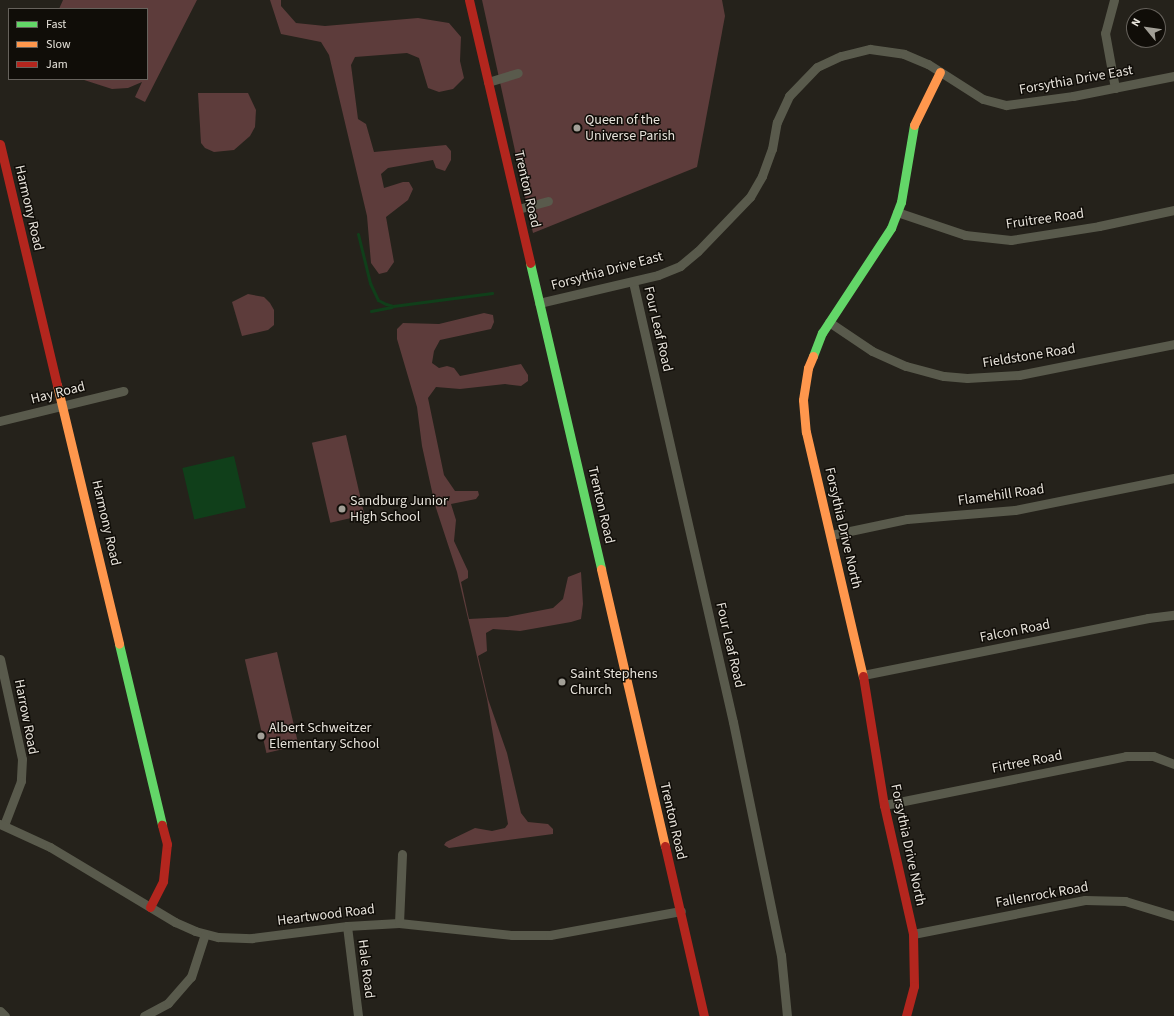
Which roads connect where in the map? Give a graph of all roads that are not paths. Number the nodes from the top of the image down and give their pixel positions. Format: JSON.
{"nodes":[{"id":1,"x":469,"y":0,"type":"edge"},
{"id":2,"x":1114,"y":0,"type":"edge"},
{"id":3,"x":940,"y":72,"type":"junction"},
{"id":4,"x":518,"y":73,"type":"dead end"},
{"id":5,"x":1174,"y":76,"type":"edge"},
{"id":6,"x":488,"y":82,"type":"junction"},
{"id":7,"x":1115,"y":88,"type":"junction"},
{"id":8,"x":0,"y":144,"type":"edge"},
{"id":9,"x":548,"y":201,"type":"dead end"},
{"id":10,"x":518,"y":209,"type":"junction"},
{"id":11,"x":1174,"y":210,"type":"edge"},
{"id":12,"x":897,"y":212,"type":"junction"},
{"id":13,"x":633,"y":282,"type":"junction"},
{"id":14,"x":539,"y":303,"type":"junction"},
{"id":15,"x":829,"y":322,"type":"junction"},
{"id":16,"x":1174,"y":344,"type":"edge"},
{"id":17,"x":123,"y":391,"type":"dead end"},
{"id":18,"x":63,"y":406,"type":"junction"},
{"id":19,"x":0,"y":421,"type":"edge"},
{"id":20,"x":1174,"y":478,"type":"edge"},
{"id":21,"x":831,"y":535,"type":"junction"},
{"id":22,"x":1174,"y":615,"type":"edge"},
{"id":23,"x":0,"y":659,"type":"edge"},
{"id":24,"x":862,"y":675,"type":"junction"},
{"id":25,"x":1174,"y":764,"type":"edge"},
{"id":26,"x":884,"y":805,"type":"junction"},
{"id":27,"x":2,"y":824,"type":"edge"},
{"id":28,"x":402,"y":854,"type":"dead end"},
{"id":29,"x":150,"y":907,"type":"junction"},
{"id":30,"x":680,"y":911,"type":"junction"},
{"id":31,"x":1174,"y":916,"type":"edge"},
{"id":32,"x":399,"y":923,"type":"junction"},
{"id":33,"x":347,"y":926,"type":"junction"},
{"id":34,"x":205,"y":934,"type":"junction"},
{"id":35,"x":913,"y":934,"type":"junction"},
{"id":36,"x":0,"y":1011,"type":"edge"},
{"id":37,"x":5,"y":1016,"type":"edge"},
{"id":38,"x":144,"y":1016,"type":"edge"},
{"id":39,"x":358,"y":1016,"type":"edge"},
{"id":40,"x":704,"y":1016,"type":"edge"},
{"id":41,"x":787,"y":1016,"type":"edge"},
{"id":42,"x":906,"y":1016,"type":"edge"}],
"edges":[{"from":1,"to":6,"type":"street","name":"Trenton Road"},
{"from":2,"to":7,"type":"street"},
{"from":3,"to":7,"type":"street","name":"Forsythia Drive East"},
{"from":3,"to":12,"type":"street","name":"Forsythia Drive North"},
{"from":3,"to":13,"type":"street","name":"Forsythia Drive East"},
{"from":4,"to":6,"type":"street"},
{"from":5,"to":7,"type":"street","name":"Forsythia Drive East"},
{"from":6,"to":10,"type":"street","name":"Trenton Road"},
{"from":8,"to":18,"type":"street","name":"Harmony Road"},
{"from":9,"to":10,"type":"street"},
{"from":10,"to":14,"type":"street","name":"Trenton Road"},
{"from":11,"to":12,"type":"street","name":"Fruitree Road"},
{"from":12,"to":15,"type":"street","name":"Forsythia Drive North"},
{"from":13,"to":14,"type":"street","name":"Forsythia Drive East"},
{"from":13,"to":41,"type":"street","name":"Four Leaf Road"},
{"from":14,"to":30,"type":"street","name":"Trenton Road"},
{"from":15,"to":16,"type":"street","name":"Fieldstone Road"},
{"from":15,"to":21,"type":"street","name":"Forsythia Drive North"},
{"from":17,"to":18,"type":"street","name":"Hay Road"},
{"from":18,"to":19,"type":"street","name":"Hay Road"},
{"from":18,"to":29,"type":"street","name":"Harmony Road"},
{"from":20,"to":21,"type":"street","name":"Flamehill Road"},
{"from":21,"to":24,"type":"street","name":"Forsythia Drive North"},
{"from":22,"to":24,"type":"street","name":"Falcon Road"},
{"from":23,"to":27,"type":"street","name":"Harrow Road"},
{"from":24,"to":26,"type":"street","name":"Forsythia Drive North"},
{"from":25,"to":26,"type":"street","name":"Firtree Road"},
{"from":26,"to":35,"type":"street","name":"Forsythia Drive North"},
{"from":27,"to":29,"type":"street","name":"Heartwood Road"},
{"from":28,"to":32,"type":"street"},
{"from":29,"to":34,"type":"street","name":"Heartwood Road"},
{"from":30,"to":32,"type":"street","name":"Heartwood Road"},
{"from":30,"to":40,"type":"street","name":"Trenton Road"},
{"from":31,"to":35,"type":"street","name":"Fallenrock Road"},
{"from":32,"to":33,"type":"street","name":"Heartwood Road"},
{"from":33,"to":34,"type":"street","name":"Heartwood Road"},
{"from":33,"to":39,"type":"street","name":"Hale Road"},
{"from":34,"to":38,"type":"street"},
{"from":35,"to":42,"type":"street","name":"Forsythia Drive North"},
{"from":36,"to":37,"type":"street"}]}
